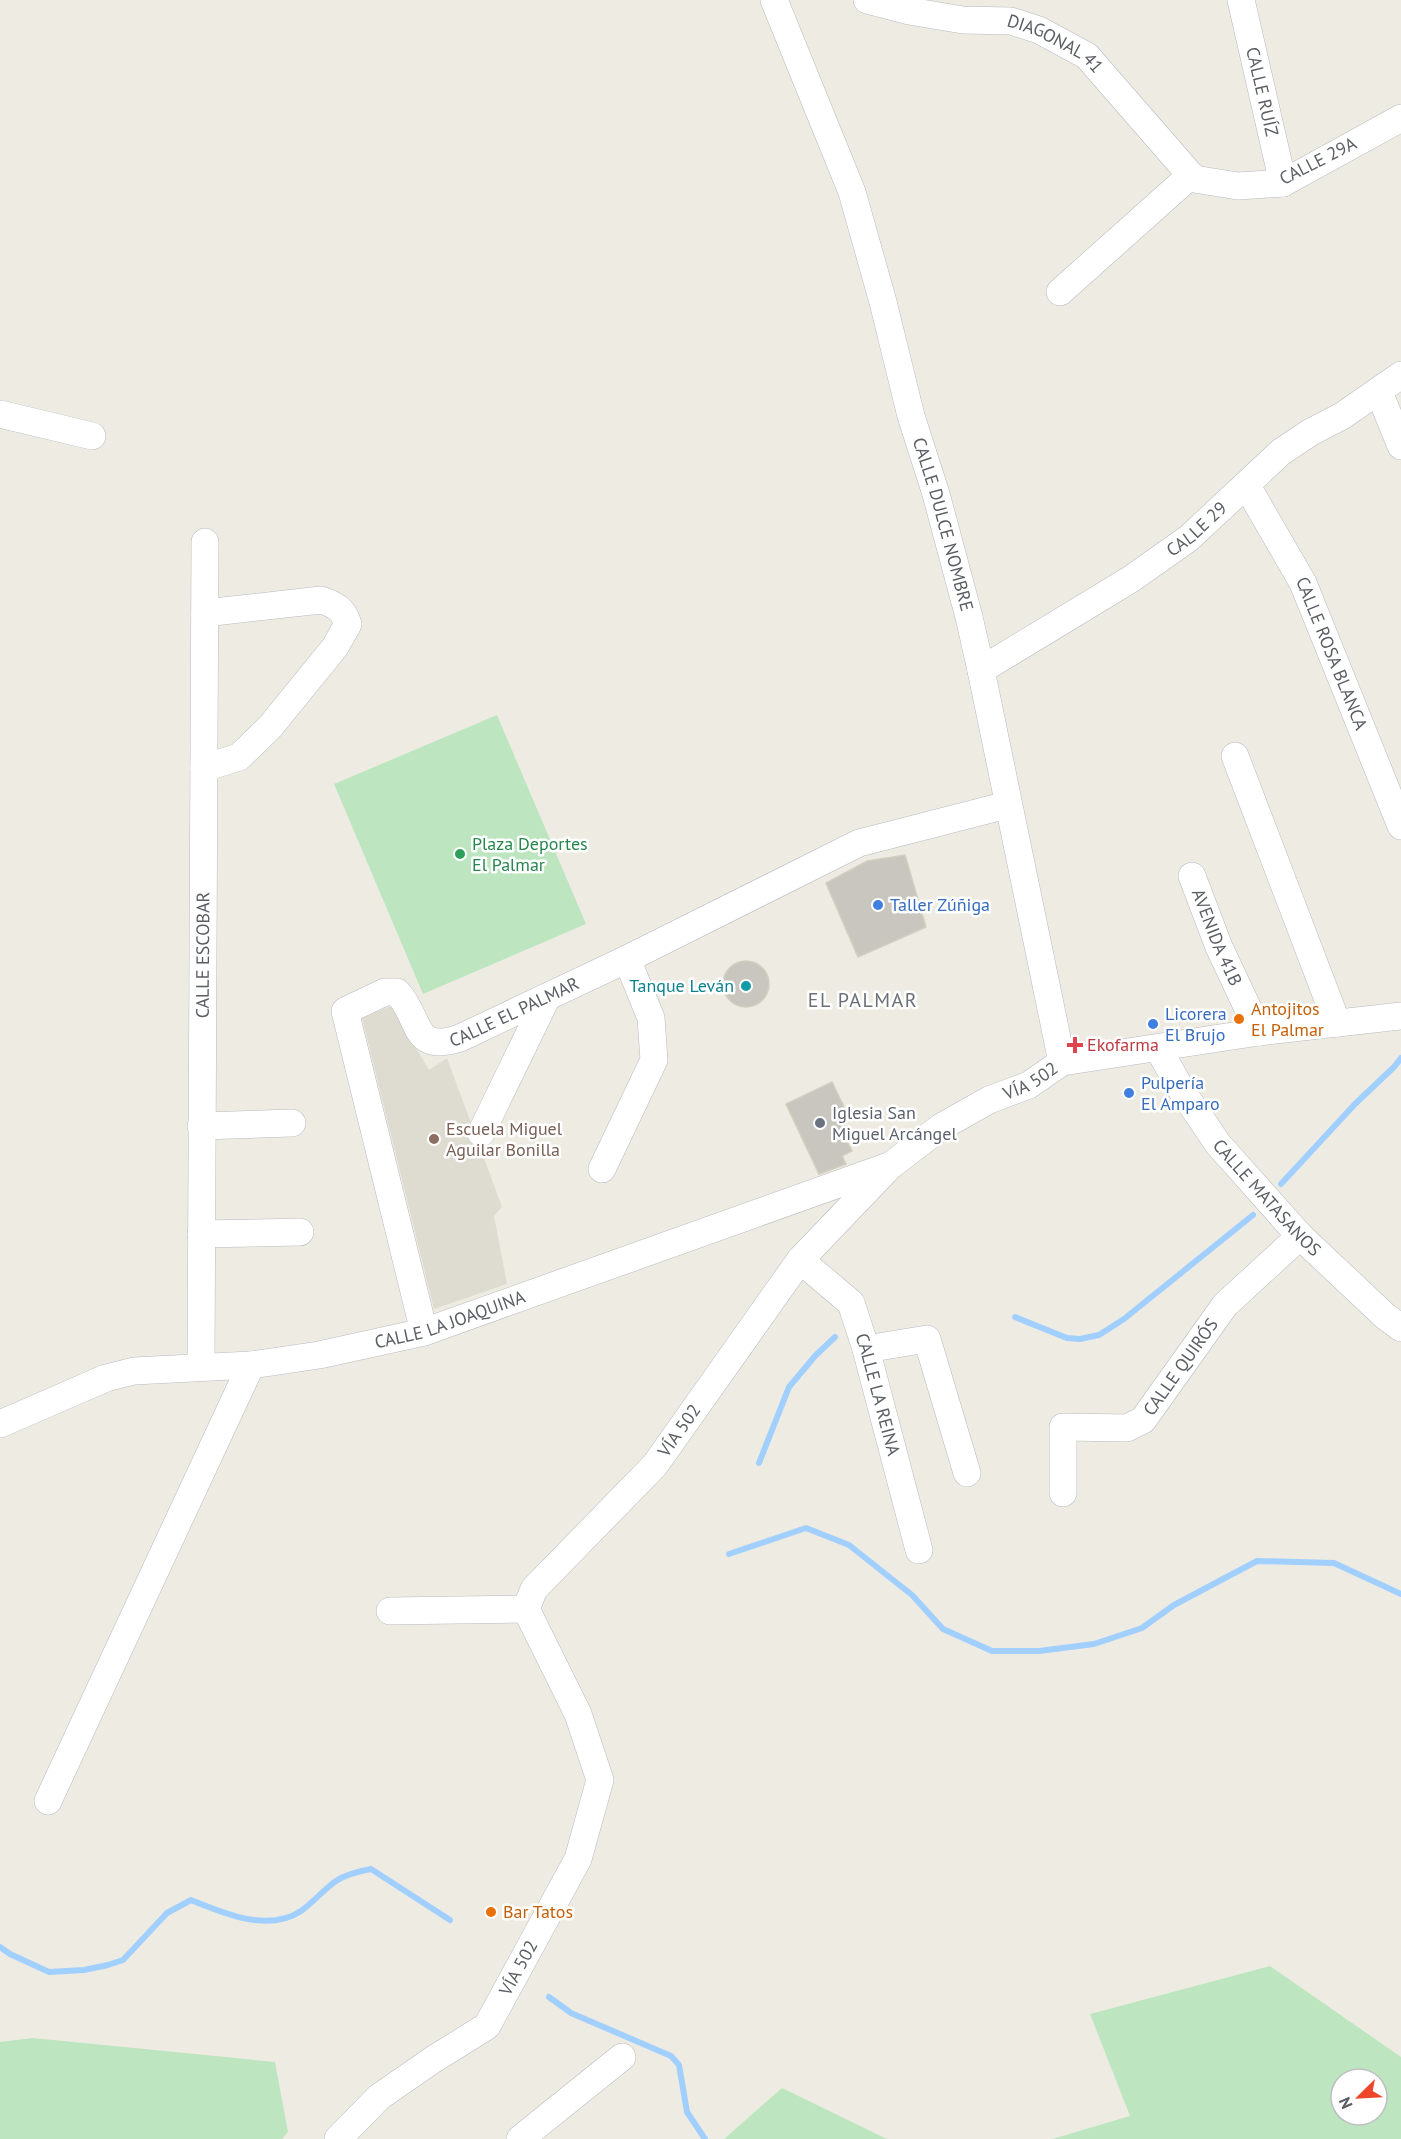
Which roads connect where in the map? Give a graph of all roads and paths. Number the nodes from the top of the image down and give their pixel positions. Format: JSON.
{"nodes":[{"id":1,"x":774,"y":0,"type":"edge"},
{"id":2,"x":867,"y":0,"type":"edge"},
{"id":3,"x":1241,"y":0,"type":"edge"},
{"id":4,"x":1401,"y":118,"type":"edge"},
{"id":5,"x":1193,"y":177,"type":"junction"},
{"id":6,"x":1283,"y":183,"type":"junction"},
{"id":7,"x":1060,"y":292,"type":"dead end"},
{"id":8,"x":1401,"y":375,"type":"edge"},
{"id":9,"x":1379,"y":392,"type":"junction"},
{"id":10,"x":0,"y":414,"type":"edge"},
{"id":11,"x":92,"y":436,"type":"dead end"},
{"id":12,"x":1401,"y":446,"type":"edge"},
{"id":13,"x":1247,"y":486,"type":"junction"},
{"id":14,"x":206,"y":542,"type":"dead end"},
{"id":15,"x":205,"y":613,"type":"junction"},
{"id":16,"x":981,"y":670,"type":"junction"},
{"id":17,"x":1235,"y":756,"type":"dead end"},
{"id":18,"x":204,"y":768,"type":"junction"},
{"id":19,"x":1007,"y":805,"type":"junction"},
{"id":20,"x":1401,"y":826,"type":"edge"},
{"id":21,"x":1192,"y":876,"type":"dead end"},
{"id":22,"x":627,"y":959,"type":"junction"},
{"id":23,"x":547,"y":997,"type":"junction"},
{"id":24,"x":1401,"y":1016,"type":"edge"},
{"id":25,"x":1337,"y":1023,"type":"junction"},
{"id":26,"x":1259,"y":1032,"type":"junction"},
{"id":27,"x":1158,"y":1048,"type":"junction"},
{"id":28,"x":1062,"y":1062,"type":"junction"},
{"id":29,"x":292,"y":1123,"type":"dead end"},
{"id":30,"x":201,"y":1126,"type":"junction"},
{"id":31,"x":481,"y":1133,"type":"dead end"},
{"id":32,"x":890,"y":1166,"type":"junction"},
{"id":33,"x":602,"y":1169,"type":"dead end"},
{"id":34,"x":300,"y":1232,"type":"dead end"},
{"id":35,"x":201,"y":1234,"type":"junction"},
{"id":36,"x":1300,"y":1236,"type":"junction"},
{"id":37,"x":800,"y":1260,"type":"junction"},
{"id":38,"x":1401,"y":1328,"type":"edge"},
{"id":39,"x":424,"y":1332,"type":"junction"},
{"id":40,"x":866,"y":1349,"type":"junction"},
{"id":41,"x":251,"y":1365,"type":"junction"},
{"id":42,"x":201,"y":1367,"type":"junction"},
{"id":43,"x":0,"y":1424,"type":"edge"},
{"id":44,"x":967,"y":1473,"type":"dead end"},
{"id":45,"x":1063,"y":1493,"type":"dead end"},
{"id":46,"x":919,"y":1550,"type":"dead end"},
{"id":47,"x":526,"y":1609,"type":"junction"},
{"id":48,"x":390,"y":1611,"type":"dead end"},
{"id":49,"x":48,"y":1801,"type":"dead end"},
{"id":50,"x":622,"y":2057,"type":"dead end"},
{"id":51,"x":338,"y":2139,"type":"edge"},
{"id":52,"x":520,"y":2139,"type":"edge"}],
"edges":[{"from":1,"to":16,"type":"street","name":"CALLE DULCE NOMBRE"},
{"from":2,"to":5,"type":"street","name":"DIAGONAL 41"},
{"from":3,"to":6,"type":"street","name":"CALLE RUÍZ"},
{"from":4,"to":6,"type":"street","name":"CALLE 29A"},
{"from":5,"to":6,"type":"street","name":"CALLE 29A"},
{"from":5,"to":7,"type":"street"},
{"from":8,"to":9,"type":"street","name":"CALLE 29"},
{"from":9,"to":12,"type":"street"},
{"from":9,"to":13,"type":"street","name":"CALLE 29"},
{"from":10,"to":11,"type":"street"},
{"from":13,"to":16,"type":"street","name":"CALLE 29"},
{"from":13,"to":20,"type":"street","name":"CALLE ROSA BLANCA"},
{"from":14,"to":15,"type":"street","name":"CALLE ESCOBAR"},
{"from":15,"to":18,"type":"street","name":"CALLE ESCOBAR"},
{"from":15,"to":18,"type":"street"},
{"from":16,"to":19,"type":"street","name":"CALLE DULCE NOMBRE"},
{"from":17,"to":25,"type":"street"},
{"from":18,"to":30,"type":"street","name":"CALLE ESCOBAR"},
{"from":19,"to":22,"type":"street","name":"CALLE EL PALMAR"},
{"from":19,"to":28,"type":"street","name":"CALLE DULCE NOMBRE"},
{"from":21,"to":26,"type":"street","name":"AVENIDA 41B"},
{"from":22,"to":23,"type":"street","name":"CALLE EL PALMAR"},
{"from":22,"to":33,"type":"street"},
{"from":23,"to":31,"type":"street"},
{"from":23,"to":39,"type":"street","name":"CALLE EL PALMAR"},
{"from":24,"to":25,"type":"street","name":"VÍA 502"},
{"from":25,"to":26,"type":"street","name":"VÍA 502"},
{"from":26,"to":27,"type":"street","name":"VÍA 502"},
{"from":27,"to":28,"type":"street","name":"VÍA 502"},
{"from":27,"to":36,"type":"street","name":"CALLE MATASANOS"},
{"from":28,"to":32,"type":"street","name":"VÍA 502"},
{"from":29,"to":30,"type":"street"},
{"from":30,"to":35,"type":"street","name":"CALLE ESCOBAR"},
{"from":32,"to":37,"type":"street","name":"VÍA 502"},
{"from":32,"to":39,"type":"street","name":"CALLE LA JOAQUINA"},
{"from":34,"to":35,"type":"street"},
{"from":35,"to":42,"type":"street","name":"CALLE ESCOBAR"},
{"from":36,"to":38,"type":"street","name":"CALLE MATASANOS"},
{"from":36,"to":45,"type":"street","name":"CALLE QUIRÓS"},
{"from":37,"to":40,"type":"street","name":"CALLE LA REINA"},
{"from":37,"to":47,"type":"street","name":"VÍA 502"},
{"from":39,"to":41,"type":"street","name":"CALLE LA JOAQUINA"},
{"from":40,"to":44,"type":"street"},
{"from":40,"to":46,"type":"street","name":"CALLE LA REINA"},
{"from":41,"to":42,"type":"street","name":"CALLE LA JOAQUINA"},
{"from":41,"to":49,"type":"street"},
{"from":42,"to":43,"type":"street","name":"CALLE LA JOAQUINA"},
{"from":47,"to":48,"type":"street"},
{"from":47,"to":51,"type":"street","name":"VÍA 502"},
{"from":50,"to":52,"type":"street"}]}
